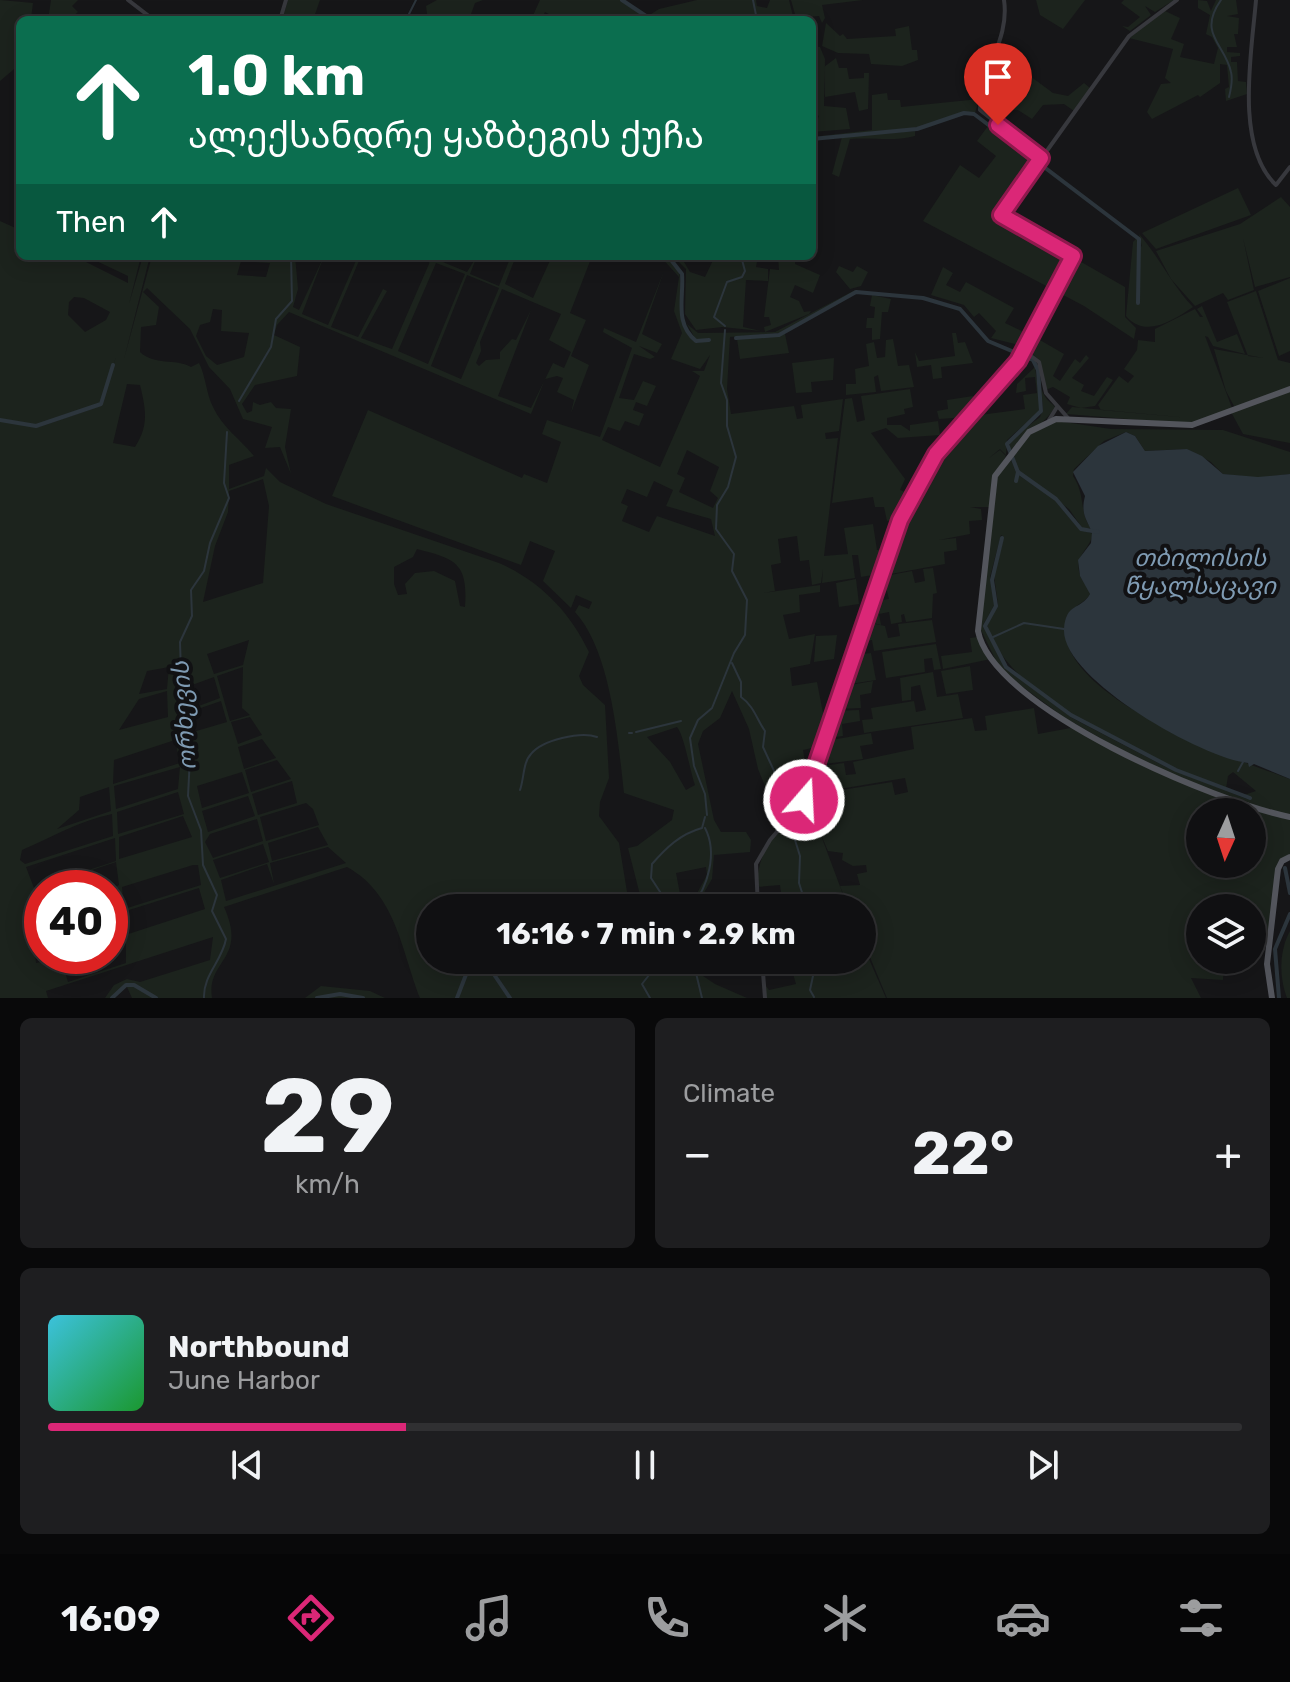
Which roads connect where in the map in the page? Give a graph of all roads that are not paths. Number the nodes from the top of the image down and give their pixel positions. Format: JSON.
{"nodes":[{"id":1,"x":128,"y":0,"type":"edge"},
{"id":2,"x":1004,"y":0,"type":"edge"},
{"id":3,"x":1177,"y":0,"type":"edge"},
{"id":4,"x":1255,"y":0,"type":"edge"},
{"id":5,"x":149,"y":16,"type":"edge"},
{"id":6,"x":1039,"y":161,"type":"junction"},
{"id":7,"x":1290,"y":167,"type":"edge"},
{"id":8,"x":1022,"y":353,"type":"junction"},
{"id":9,"x":1290,"y":389,"type":"edge"},
{"id":10,"x":1057,"y":407,"type":"junction"},
{"id":11,"x":1049,"y":420,"type":"junction"},
{"id":12,"x":1073,"y":420,"type":"junction"},
{"id":13,"x":1290,"y":817,"type":"edge"},
{"id":14,"x":1290,"y":857,"type":"edge"},
{"id":15,"x":757,"y":894,"type":"edge"},
{"id":16,"x":763,"y":974,"type":"edge"},
{"id":17,"x":765,"y":998,"type":"edge"},
{"id":18,"x":1272,"y":998,"type":"edge"}],
"edges":[{"from":1,"to":5,"type":"street"},
{"from":2,"to":6,"type":"street"},
{"from":3,"to":6,"type":"street"},
{"from":4,"to":7,"type":"street"},
{"from":6,"to":8,"type":"street"},
{"from":8,"to":10,"type":"street"},
{"from":8,"to":15,"type":"street"},
{"from":9,"to":12,"type":"main road"},
{"from":10,"to":11,"type":"street"},
{"from":10,"to":12,"type":"street"},
{"from":11,"to":12,"type":"main road"},
{"from":11,"to":13,"type":"main road"},
{"from":14,"to":18,"type":"main road"},
{"from":16,"to":17,"type":"street"}]}
